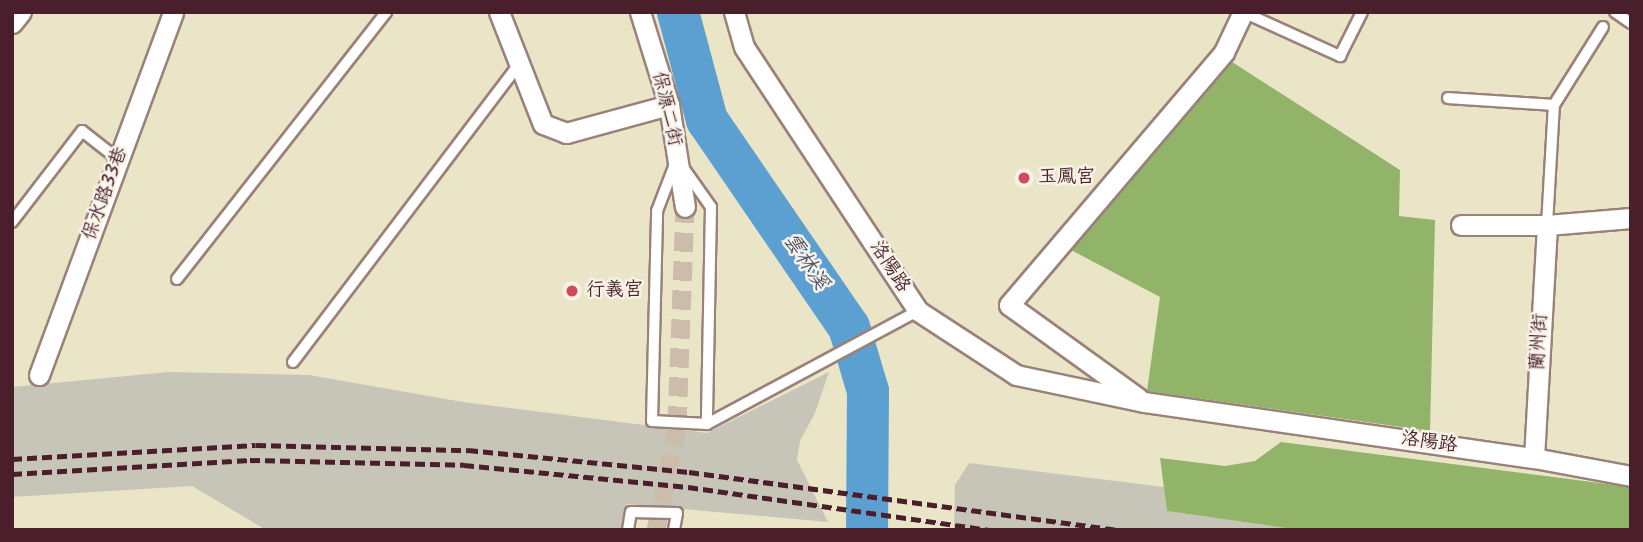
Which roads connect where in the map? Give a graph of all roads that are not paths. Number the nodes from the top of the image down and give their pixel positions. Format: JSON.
{"nodes":[{"id":1,"x":21,"y":12,"type":"edge"},
{"id":2,"x":173,"y":12,"type":"edge"},
{"id":3,"x":386,"y":12,"type":"edge"},
{"id":4,"x":499,"y":12,"type":"edge"},
{"id":5,"x":640,"y":12,"type":"edge"},
{"id":6,"x":734,"y":12,"type":"edge"},
{"id":7,"x":1243,"y":12,"type":"edge"},
{"id":8,"x":1362,"y":12,"type":"edge"},
{"id":9,"x":1615,"y":12,"type":"edge"},
{"id":10,"x":12,"y":23,"type":"edge"},
{"id":11,"x":1631,"y":23,"type":"edge"},
{"id":12,"x":1603,"y":27,"type":"dead end"},
{"id":13,"x":519,"y":64,"type":"junction"},
{"id":14,"x":1448,"y":98,"type":"dead end"},
{"id":15,"x":669,"y":105,"type":"junction"},
{"id":16,"x":1554,"y":105,"type":"junction"},
{"id":17,"x":677,"y":159,"type":"junction"},
{"id":18,"x":119,"y":160,"type":"junction"},
{"id":19,"x":685,"y":206,"type":"tunnel mouth"},
{"id":20,"x":1631,"y":218,"type":"edge"},
{"id":21,"x":12,"y":222,"type":"edge"},
{"id":22,"x":1461,"y":225,"type":"dead end"},
{"id":23,"x":1547,"y":225,"type":"junction"},
{"id":24,"x":177,"y":279,"type":"dead end"},
{"id":25,"x":918,"y":311,"type":"junction"},
{"id":26,"x":293,"y":362,"type":"dead end"},
{"id":27,"x":39,"y":375,"type":"dead end"},
{"id":28,"x":1144,"y":402,"type":"junction"},
{"id":29,"x":707,"y":424,"type":"junction"},
{"id":30,"x":1534,"y":458,"type":"junction"},
{"id":31,"x":1631,"y":476,"type":"edge"},
{"id":32,"x":628,"y":530,"type":"edge"},
{"id":33,"x":674,"y":530,"type":"edge"}],
"edges":[{"from":1,"to":10,"type":"street"},
{"from":2,"to":18,"type":"street","name":"保水路33巷"},
{"from":3,"to":24,"type":"lane"},
{"from":4,"to":13,"type":"street"},
{"from":5,"to":15,"type":"street","name":"保源二街"},
{"from":6,"to":25,"type":"street","name":"洛陽路"},
{"from":7,"to":8,"type":"lane"},
{"from":7,"to":28,"type":"street","name":"洛陽路"},
{"from":9,"to":11,"type":"lane"},
{"from":12,"to":16,"type":"lane"},
{"from":13,"to":15,"type":"street"},
{"from":13,"to":26,"type":"lane"},
{"from":14,"to":16,"type":"lane"},
{"from":15,"to":17,"type":"street","name":"保源二街"},
{"from":16,"to":23,"type":"lane"},
{"from":17,"to":19,"type":"street","name":"保源二街"},
{"from":17,"to":29,"type":"lane"},
{"from":17,"to":29,"type":"lane"},
{"from":18,"to":21,"type":"lane"},
{"from":18,"to":27,"type":"street","name":"保水路33巷"},
{"from":20,"to":23,"type":"street"},
{"from":22,"to":23,"type":"street"},
{"from":23,"to":30,"type":"street","name":"蘭州街"},
{"from":25,"to":28,"type":"street","name":"洛陽路"},
{"from":25,"to":29,"type":"lane"},
{"from":28,"to":30,"type":"street","name":"洛陽路"},
{"from":30,"to":31,"type":"street","name":"洛陽路"},
{"from":32,"to":33,"type":"lane"}]}
